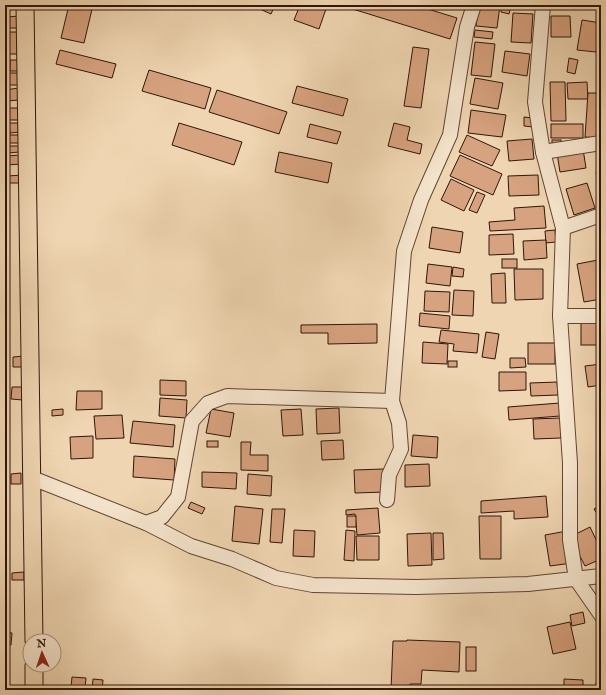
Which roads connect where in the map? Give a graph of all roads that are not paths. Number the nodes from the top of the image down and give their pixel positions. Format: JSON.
{"nodes":[{"id":1,"x":25,"y":5,"type":"edge"},
{"id":2,"x":474,"y":5,"type":"edge"},
{"id":3,"x":544,"y":5,"type":"edge"},
{"id":4,"x":601,"y":143,"type":"edge"},
{"id":5,"x":543,"y":152,"type":"junction"},
{"id":6,"x":601,"y":215,"type":"edge"},
{"id":7,"x":563,"y":228,"type":"junction"},
{"id":8,"x":560,"y":316,"type":"junction"},
{"id":9,"x":601,"y":316,"type":"edge"},
{"id":10,"x":392,"y":401,"type":"junction"},
{"id":11,"x":32,"y":478,"type":"junction"},
{"id":12,"x":387,"y":500,"type":"dead end"},
{"id":13,"x":146,"y":523,"type":"junction"},
{"id":14,"x":601,"y":576,"type":"edge"},
{"id":15,"x":576,"y":579,"type":"junction"},
{"id":16,"x":601,"y":615,"type":"edge"},
{"id":17,"x":34,"y":633,"type":"edge"},
{"id":18,"x":34,"y":673,"type":"edge"},
{"id":19,"x":34,"y":690,"type":"edge"}],
"edges":[{"from":1,"to":11,"type":"main road"},
{"from":2,"to":10,"type":"street"},
{"from":3,"to":5,"type":"street"},
{"from":4,"to":5,"type":"street"},
{"from":5,"to":7,"type":"street"},
{"from":6,"to":7,"type":"street"},
{"from":7,"to":8,"type":"street"},
{"from":8,"to":9,"type":"street"},
{"from":8,"to":15,"type":"street"},
{"from":10,"to":12,"type":"street"},
{"from":10,"to":13,"type":"street"},
{"from":11,"to":13,"type":"street"},
{"from":11,"to":17,"type":"main road"},
{"from":13,"to":15,"type":"street"},
{"from":14,"to":15,"type":"street"},
{"from":15,"to":16,"type":"street"},
{"from":18,"to":19,"type":"main road"}]}
